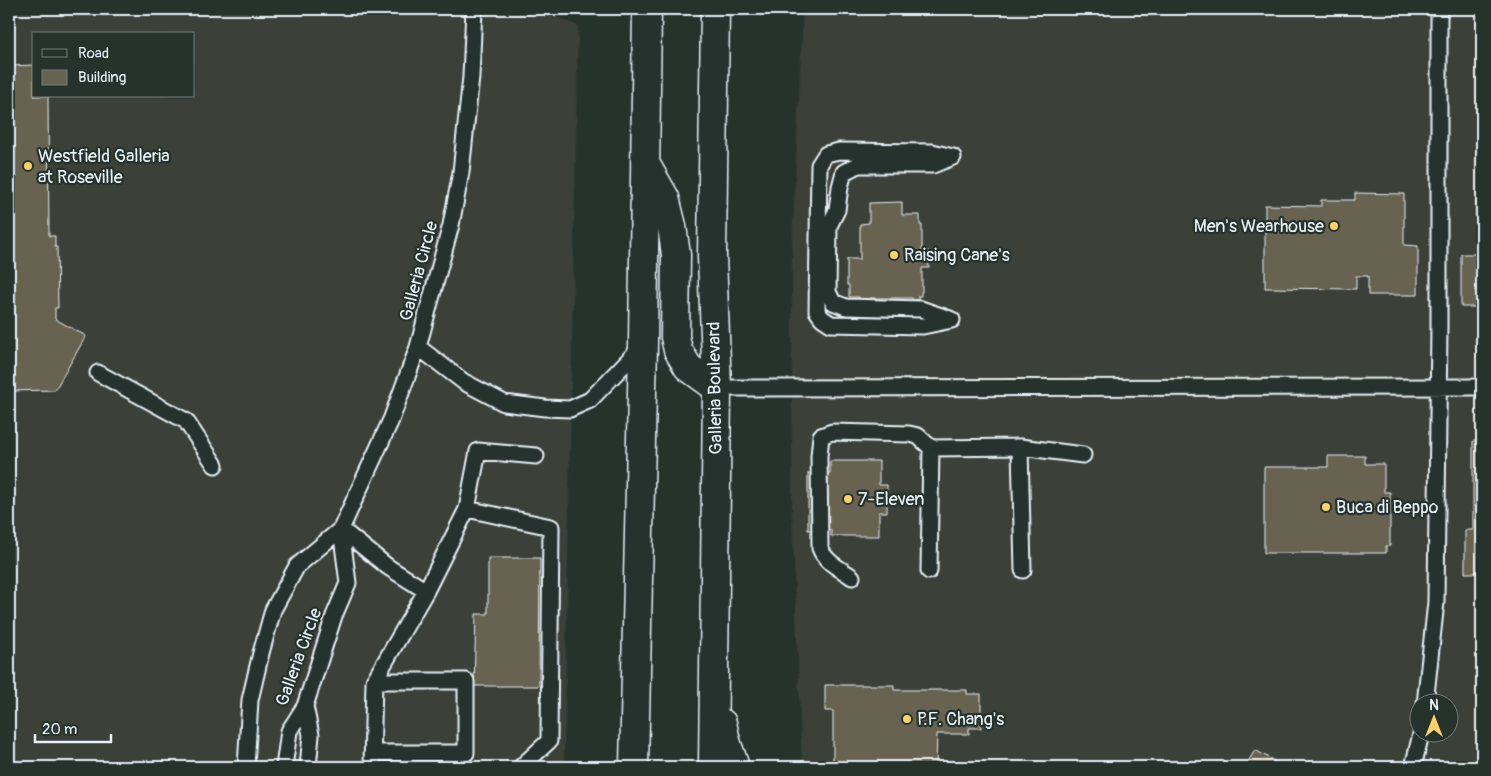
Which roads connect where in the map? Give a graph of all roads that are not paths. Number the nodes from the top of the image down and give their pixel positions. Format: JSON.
{"nodes":[{"id":1,"x":474,"y":9,"type":"edge"},
{"id":2,"x":647,"y":9,"type":"edge"},
{"id":3,"x":715,"y":9,"type":"edge"},
{"id":4,"x":1439,"y":9,"type":"edge"},
{"id":5,"x":646,"y":164,"type":"junction"},
{"id":6,"x":952,"y":320,"type":"joint"},
{"id":7,"x":643,"y":344,"type":"junction"},
{"id":8,"x":418,"y":348,"type":"junction"},
{"id":9,"x":98,"y":373,"type":"dead end"},
{"id":10,"x":1439,"y":387,"type":"junction"},
{"id":11,"x":1482,"y":387,"type":"edge"},
{"id":12,"x":717,"y":388,"type":"junction"},
{"id":13,"x":1020,"y":447,"type":"junction"},
{"id":14,"x":931,"y":448,"type":"junction"},
{"id":15,"x":1083,"y":455,"type":"dead end"},
{"id":16,"x":536,"y":456,"type":"dead end"},
{"id":17,"x":215,"y":465,"type":"dead end"},
{"id":18,"x":467,"y":509,"type":"junction"},
{"id":19,"x":341,"y":529,"type":"junction"},
{"id":20,"x":1022,"y":570,"type":"dead end"},
{"id":21,"x":929,"y":571,"type":"dead end"},
{"id":22,"x":852,"y":577,"type":"dead end"},
{"id":23,"x":426,"y":591,"type":"junction"},
{"id":24,"x":714,"y":678,"type":"junction"},
{"id":25,"x":374,"y":681,"type":"junction"},
{"id":26,"x":1426,"y":694,"type":"edge"},
{"id":27,"x":305,"y":706,"type":"junction"},
{"id":28,"x":1419,"y":744,"type":"edge"},
{"id":29,"x":372,"y":760,"type":"edge"},
{"id":30,"x":246,"y":767,"type":"edge"},
{"id":31,"x":284,"y":767,"type":"edge"},
{"id":32,"x":308,"y":767,"type":"edge"},
{"id":33,"x":521,"y":767,"type":"edge"},
{"id":34,"x":634,"y":767,"type":"edge"},
{"id":35,"x":713,"y":767,"type":"edge"},
{"id":36,"x":735,"y":767,"type":"edge"},
{"id":37,"x":1413,"y":767,"type":"edge"}],
"edges":[{"from":1,"to":8,"type":"lane","name":"Galleria Circle"},
{"from":2,"to":5,"type":"main road"},
{"from":3,"to":12,"type":"main road","name":"Galleria Boulevard"},
{"from":4,"to":10,"type":"lane"},
{"from":5,"to":7,"type":"main road"},
{"from":5,"to":12,"type":"main road"},
{"from":6,"to":6,"type":"lane"},
{"from":7,"to":8,"type":"lane"},
{"from":7,"to":34,"type":"main road"},
{"from":8,"to":19,"type":"lane","name":"Galleria Circle"},
{"from":9,"to":17,"type":"lane"},
{"from":10,"to":11,"type":"lane"},
{"from":10,"to":12,"type":"lane"},
{"from":10,"to":26,"type":"lane"},
{"from":12,"to":24,"type":"main road","name":"Galleria Boulevard"},
{"from":13,"to":14,"type":"lane"},
{"from":13,"to":15,"type":"lane"},
{"from":13,"to":20,"type":"lane"},
{"from":14,"to":21,"type":"lane"},
{"from":14,"to":22,"type":"lane"},
{"from":16,"to":18,"type":"lane"},
{"from":18,"to":23,"type":"lane"},
{"from":18,"to":33,"type":"lane"},
{"from":19,"to":23,"type":"lane"},
{"from":19,"to":27,"type":"lane","name":"Galleria Circle"},
{"from":19,"to":30,"type":"lane","name":"Galleria Circle"},
{"from":23,"to":25,"type":"lane"},
{"from":24,"to":35,"type":"main road","name":"Galleria Boulevard"},
{"from":24,"to":36,"type":"main road"},
{"from":25,"to":29,"type":"lane"},
{"from":25,"to":29,"type":"lane"},
{"from":27,"to":31,"type":"lane","name":"Galleria Circle"},
{"from":27,"to":32,"type":"lane"},
{"from":28,"to":37,"type":"lane"}]}
